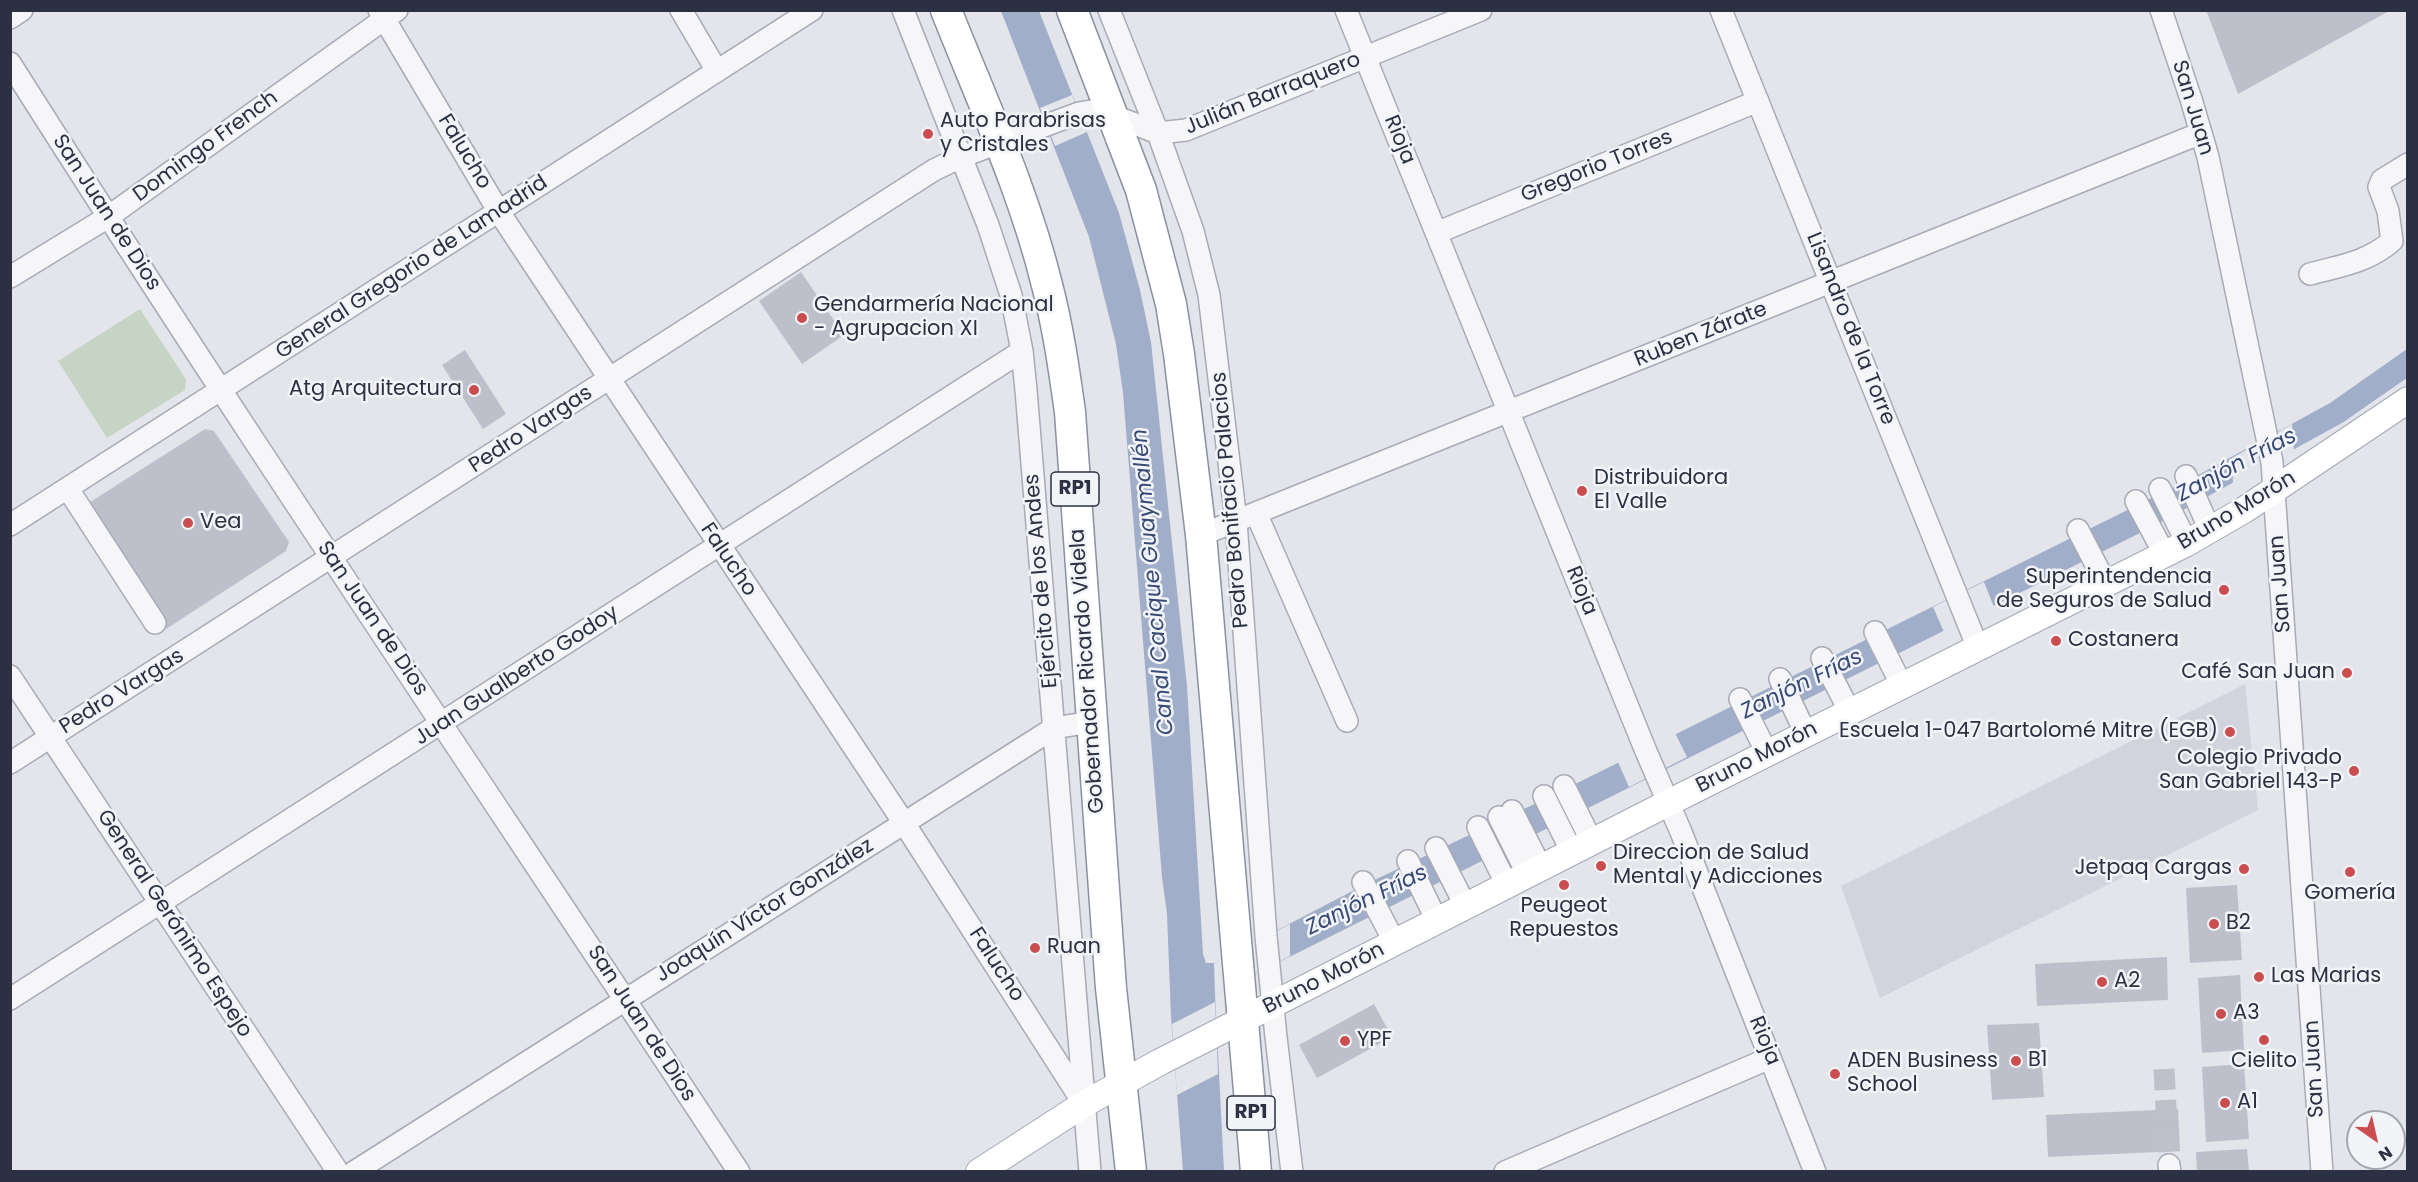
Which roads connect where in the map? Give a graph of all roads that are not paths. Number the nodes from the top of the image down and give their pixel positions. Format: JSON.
{"nodes":[{"id":1,"x":22,"y":10,"type":"edge"},
{"id":2,"x":681,"y":10,"type":"edge"},
{"id":3,"x":812,"y":10,"type":"edge"},
{"id":4,"x":903,"y":10,"type":"edge"},
{"id":5,"x":946,"y":10,"type":"edge"},
{"id":6,"x":1072,"y":10,"type":"edge"},
{"id":7,"x":1109,"y":10,"type":"edge"},
{"id":8,"x":1346,"y":10,"type":"edge"},
{"id":9,"x":1481,"y":10,"type":"edge"},
{"id":10,"x":1721,"y":10,"type":"edge"},
{"id":11,"x":2161,"y":10,"type":"edge"},
{"id":12,"x":387,"y":14,"type":"edge"},
{"id":13,"x":10,"y":18,"type":"edge"},
{"id":14,"x":1365,"y":57,"type":"junction"},
{"id":15,"x":10,"y":63,"type":"edge"},
{"id":16,"x":717,"y":71,"type":"junction"},
{"id":17,"x":1758,"y":101,"type":"junction"},
{"id":18,"x":1112,"y":113,"type":"junction"},
{"id":19,"x":1063,"y":119,"type":"joint"},
{"id":20,"x":1158,"y":133,"type":"junction"},
{"id":21,"x":2201,"y":133,"type":"junction"},
{"id":22,"x":999,"y":143,"type":"junction"},
{"id":23,"x":961,"y":158,"type":"junction"},
{"id":24,"x":2408,"y":164,"type":"edge"},
{"id":25,"x":499,"y":212,"type":"junction"},
{"id":26,"x":108,"y":217,"type":"junction"},
{"id":27,"x":1436,"y":233,"type":"junction"},
{"id":28,"x":2310,"y":273,"type":"dead end"},
{"id":29,"x":10,"y":277,"type":"edge"},
{"id":30,"x":1831,"y":283,"type":"junction"},
{"id":31,"x":1022,"y":351,"type":"junction"},
{"id":32,"x":609,"y":379,"type":"junction"},
{"id":33,"x":221,"y":391,"type":"junction"},
{"id":34,"x":2408,"y":400,"type":"edge"},
{"id":35,"x":1509,"y":412,"type":"junction"},
{"id":36,"x":2187,"y":478,"type":"dead end"},
{"id":37,"x":68,"y":489,"type":"junction"},
{"id":38,"x":2275,"y":490,"type":"junction"},
{"id":39,"x":2161,"y":491,"type":"dead end"},
{"id":40,"x":2137,"y":503,"type":"dead end"},
{"id":41,"x":1256,"y":513,"type":"junction"},
{"id":42,"x":1236,"y":521,"type":"junction"},
{"id":43,"x":10,"y":525,"type":"edge"},
{"id":44,"x":2210,"y":530,"type":"junction"},
{"id":45,"x":2079,"y":532,"type":"dead end"},
{"id":46,"x":1201,"y":535,"type":"junction"},
{"id":47,"x":719,"y":546,"type":"junction"},
{"id":48,"x":2176,"y":549,"type":"junction"},
{"id":49,"x":331,"y":559,"type":"junction"},
{"id":50,"x":2106,"y":584,"type":"junction"},
{"id":51,"x":155,"y":623,"type":"dead end"},
{"id":52,"x":1871,"y":636,"type":"dead end"},
{"id":53,"x":1978,"y":648,"type":"junction"},
{"id":54,"x":1823,"y":660,"type":"dead end"},
{"id":55,"x":10,"y":676,"type":"edge"},
{"id":56,"x":1785,"y":678,"type":"dead end"},
{"id":57,"x":1897,"y":688,"type":"junction"},
{"id":58,"x":1741,"y":700,"type":"dead end"},
{"id":59,"x":1850,"y":712,"type":"junction"},
{"id":60,"x":1347,"y":721,"type":"dead end"},
{"id":61,"x":1091,"y":722,"type":"junction"},
{"id":62,"x":442,"y":724,"type":"junction"},
{"id":63,"x":1054,"y":728,"type":"junction"},
{"id":64,"x":1811,"y":731,"type":"junction"},
{"id":65,"x":51,"y":737,"type":"junction"},
{"id":66,"x":1767,"y":753,"type":"junction"},
{"id":67,"x":10,"y":763,"type":"edge"},
{"id":68,"x":1565,"y":787,"type":"dead end"},
{"id":69,"x":1544,"y":797,"type":"dead end"},
{"id":70,"x":1668,"y":803,"type":"junction"},
{"id":71,"x":904,"y":823,"type":"junction"},
{"id":72,"x":1479,"y":829,"type":"dead end"},
{"id":73,"x":1534,"y":835,"type":"junction"},
{"id":74,"x":1436,"y":849,"type":"dead end"},
{"id":75,"x":1408,"y":863,"type":"dead end"},
{"id":76,"x":1549,"y":864,"type":"junction"},
{"id":77,"x":1364,"y":884,"type":"dead end"},
{"id":78,"x":160,"y":904,"type":"junction"},
{"id":79,"x":1466,"y":907,"type":"junction"},
{"id":80,"x":1437,"y":921,"type":"junction"},
{"id":81,"x":1395,"y":943,"type":"junction"},
{"id":82,"x":10,"y":999,"type":"edge"},
{"id":83,"x":626,"y":1000,"type":"junction"},
{"id":84,"x":1272,"y":1006,"type":"junction"},
{"id":85,"x":1229,"y":1028,"type":"junction"},
{"id":86,"x":1770,"y":1058,"type":"junction"},
{"id":87,"x":1121,"y":1083,"type":"junction"},
{"id":88,"x":1084,"y":1104,"type":"junction"},
{"id":89,"x":1541,"y":1164,"type":"edge"},
{"id":90,"x":338,"y":1172,"type":"edge"},
{"id":91,"x":354,"y":1172,"type":"edge"},
{"id":92,"x":739,"y":1172,"type":"edge"},
{"id":93,"x":979,"y":1172,"type":"edge"},
{"id":94,"x":1090,"y":1172,"type":"edge"},
{"id":95,"x":1131,"y":1172,"type":"edge"},
{"id":96,"x":1256,"y":1172,"type":"edge"},
{"id":97,"x":1292,"y":1172,"type":"edge"},
{"id":98,"x":1505,"y":1172,"type":"edge"},
{"id":99,"x":1815,"y":1172,"type":"edge"},
{"id":100,"x":2322,"y":1172,"type":"edge"}],
"edges":[{"from":1,"to":13,"type":"street"},
{"from":2,"to":16,"type":"street"},
{"from":3,"to":16,"type":"street","name":"General Gregorio de Lamadrid"},
{"from":4,"to":23,"type":"street","name":"Ejército de los Andes"},
{"from":5,"to":22,"type":"highway","name":"Gobernador Ricardo Videla","number":"RP1"},
{"from":6,"to":18,"type":"highway","number":"RP1"},
{"from":7,"to":20,"type":"street","name":"Pedro Bonifacio Palacios"},
{"from":8,"to":14,"type":"street","name":"Rioja"},
{"from":9,"to":14,"type":"street","name":"Julián Barraquero"},
{"from":10,"to":17,"type":"street","name":"Lisandro de la Torre"},
{"from":11,"to":21,"type":"street","name":"San Juan"},
{"from":12,"to":25,"type":"street","name":"Falucho"},
{"from":12,"to":26,"type":"street","name":"Domingo French"},
{"from":14,"to":20,"type":"street","name":"Julián Barraquero"},
{"from":14,"to":27,"type":"street","name":"Rioja"},
{"from":15,"to":26,"type":"street","name":"San Juan de Dios"},
{"from":16,"to":25,"type":"street","name":"General Gregorio de Lamadrid"},
{"from":17,"to":27,"type":"street","name":"Gregorio Torres"},
{"from":17,"to":30,"type":"street","name":"Lisandro de la Torre"},
{"from":18,"to":19,"type":"street","name":"Julián Barraquero"},
{"from":18,"to":20,"type":"street","name":"Julián Barraquero"},
{"from":18,"to":46,"type":"highway","number":"RP1"},
{"from":19,"to":22,"type":"street","name":"Pedro Vargas"},
{"from":20,"to":42,"type":"street","name":"Pedro Bonifacio Palacios"},
{"from":21,"to":30,"type":"street","name":"Ruben Zárate"},
{"from":21,"to":38,"type":"street","name":"San Juan"},
{"from":22,"to":23,"type":"street","name":"Pedro Vargas"},
{"from":22,"to":61,"type":"highway","name":"Gobernador Ricardo Videla","number":"RP1"},
{"from":23,"to":31,"type":"street","name":"Ejército de los Andes"},
{"from":23,"to":32,"type":"street","name":"Pedro Vargas"},
{"from":24,"to":28,"type":"street"},
{"from":25,"to":32,"type":"street","name":"Falucho"},
{"from":25,"to":33,"type":"street","name":"General Gregorio de Lamadrid"},
{"from":26,"to":29,"type":"street","name":"Domingo French"},
{"from":26,"to":33,"type":"street","name":"San Juan de Dios"},
{"from":27,"to":35,"type":"street","name":"Rioja"},
{"from":30,"to":35,"type":"street","name":"Ruben Zárate"},
{"from":30,"to":53,"type":"street","name":"Lisandro de la Torre"},
{"from":31,"to":47,"type":"street","name":"Juan Gualberto Godoy"},
{"from":31,"to":63,"type":"street","name":"Ejército de los Andes"},
{"from":32,"to":47,"type":"street","name":"Falucho"},
{"from":32,"to":49,"type":"street","name":"Pedro Vargas"},
{"from":33,"to":37,"type":"street","name":"General Gregorio de Lamadrid"},
{"from":33,"to":49,"type":"street","name":"San Juan de Dios"},
{"from":34,"to":38,"type":"main road","name":"Bruno Morón"},
{"from":35,"to":41,"type":"street","name":"Ruben Zárate"},
{"from":35,"to":70,"type":"street","name":"Rioja"},
{"from":36,"to":44,"type":"street"},
{"from":37,"to":43,"type":"street","name":"General Gregorio de Lamadrid"},
{"from":37,"to":51,"type":"street"},
{"from":38,"to":44,"type":"main road","name":"Bruno Morón"},
{"from":38,"to":100,"type":"street","name":"San Juan"},
{"from":39,"to":48,"type":"street"},
{"from":40,"to":48,"type":"street"},
{"from":41,"to":42,"type":"street","name":"Ruben Zárate"},
{"from":41,"to":60,"type":"street"},
{"from":42,"to":46,"type":"street","name":"Ruben Zárate"},
{"from":42,"to":84,"type":"street","name":"Pedro Bonifacio Palacios"},
{"from":44,"to":48,"type":"main road","name":"Bruno Morón"},
{"from":45,"to":50,"type":"street"},
{"from":46,"to":85,"type":"highway","number":"RP1"},
{"from":47,"to":62,"type":"street","name":"Juan Gualberto Godoy"},
{"from":47,"to":71,"type":"street","name":"Falucho"},
{"from":48,"to":50,"type":"main road","name":"Bruno Morón"},
{"from":49,"to":62,"type":"street","name":"San Juan de Dios"},
{"from":49,"to":65,"type":"street","name":"Pedro Vargas"},
{"from":50,"to":53,"type":"main road","name":"Bruno Morón"},
{"from":52,"to":57,"type":"street"},
{"from":53,"to":57,"type":"main road","name":"Bruno Morón"},
{"from":54,"to":59,"type":"street"},
{"from":55,"to":65,"type":"street","name":"General Gerónimo Espejo"},
{"from":56,"to":64,"type":"street"},
{"from":57,"to":59,"type":"main road","name":"Bruno Morón"},
{"from":58,"to":66,"type":"street"},
{"from":59,"to":64,"type":"main road","name":"Bruno Morón"},
{"from":61,"to":63,"type":"street","name":"Joaquín Víctor González"},
{"from":61,"to":87,"type":"highway","name":"Gobernador Ricardo Videla","number":"RP1"},
{"from":62,"to":78,"type":"street","name":"Juan Gualberto Godoy"},
{"from":62,"to":83,"type":"street","name":"San Juan de Dios"},
{"from":63,"to":71,"type":"street","name":"Joaquín Víctor González"},
{"from":63,"to":88,"type":"street","name":"Ejército de los Andes"},
{"from":64,"to":66,"type":"main road","name":"Bruno Morón"},
{"from":65,"to":67,"type":"street","name":"Pedro Vargas"},
{"from":65,"to":78,"type":"street","name":"General Gerónimo Espejo"},
{"from":66,"to":70,"type":"main road","name":"Bruno Morón"},
{"from":68,"to":76,"type":"street"},
{"from":69,"to":73,"type":"street"},
{"from":70,"to":76,"type":"main road","name":"Bruno Morón"},
{"from":70,"to":86,"type":"street","name":"Rioja"},
{"from":71,"to":83,"type":"street","name":"Joaquín Víctor González"},
{"from":71,"to":88,"type":"street","name":"Falucho"},
{"from":72,"to":76,"type":"street"},
{"from":73,"to":73,"type":"street"},
{"from":73,"to":76,"type":"street"},
{"from":73,"to":76,"type":"street"},
{"from":74,"to":79,"type":"street"},
{"from":75,"to":80,"type":"street"},
{"from":76,"to":79,"type":"main road","name":"Bruno Morón"},
{"from":77,"to":81,"type":"street"},
{"from":78,"to":82,"type":"street","name":"Juan Gualberto Godoy"},
{"from":78,"to":90,"type":"street","name":"General Gerónimo Espejo"},
{"from":79,"to":80,"type":"main road","name":"Bruno Morón"},
{"from":80,"to":81,"type":"main road","name":"Bruno Morón"},
{"from":81,"to":84,"type":"main road","name":"Bruno Morón"},
{"from":83,"to":91,"type":"street","name":"Joaquín Víctor González"},
{"from":83,"to":92,"type":"street","name":"San Juan de Dios"},
{"from":84,"to":85,"type":"main road","name":"Bruno Morón"},
{"from":84,"to":97,"type":"street","name":"Pedro Bonifacio Palacios"},
{"from":85,"to":87,"type":"main road","name":"Bruno Morón"},
{"from":85,"to":96,"type":"highway","number":"RP1"},
{"from":86,"to":89,"type":"street"},
{"from":86,"to":99,"type":"street","name":"Rioja"},
{"from":87,"to":88,"type":"main road","name":"Bruno Morón"},
{"from":87,"to":95,"type":"highway","name":"Gobernador Ricardo Videla","number":"RP1"},
{"from":88,"to":93,"type":"main road","name":"Bruno Morón"},
{"from":88,"to":94,"type":"street","name":"Ejército de los Andes"},
{"from":89,"to":98,"type":"street"}]}
